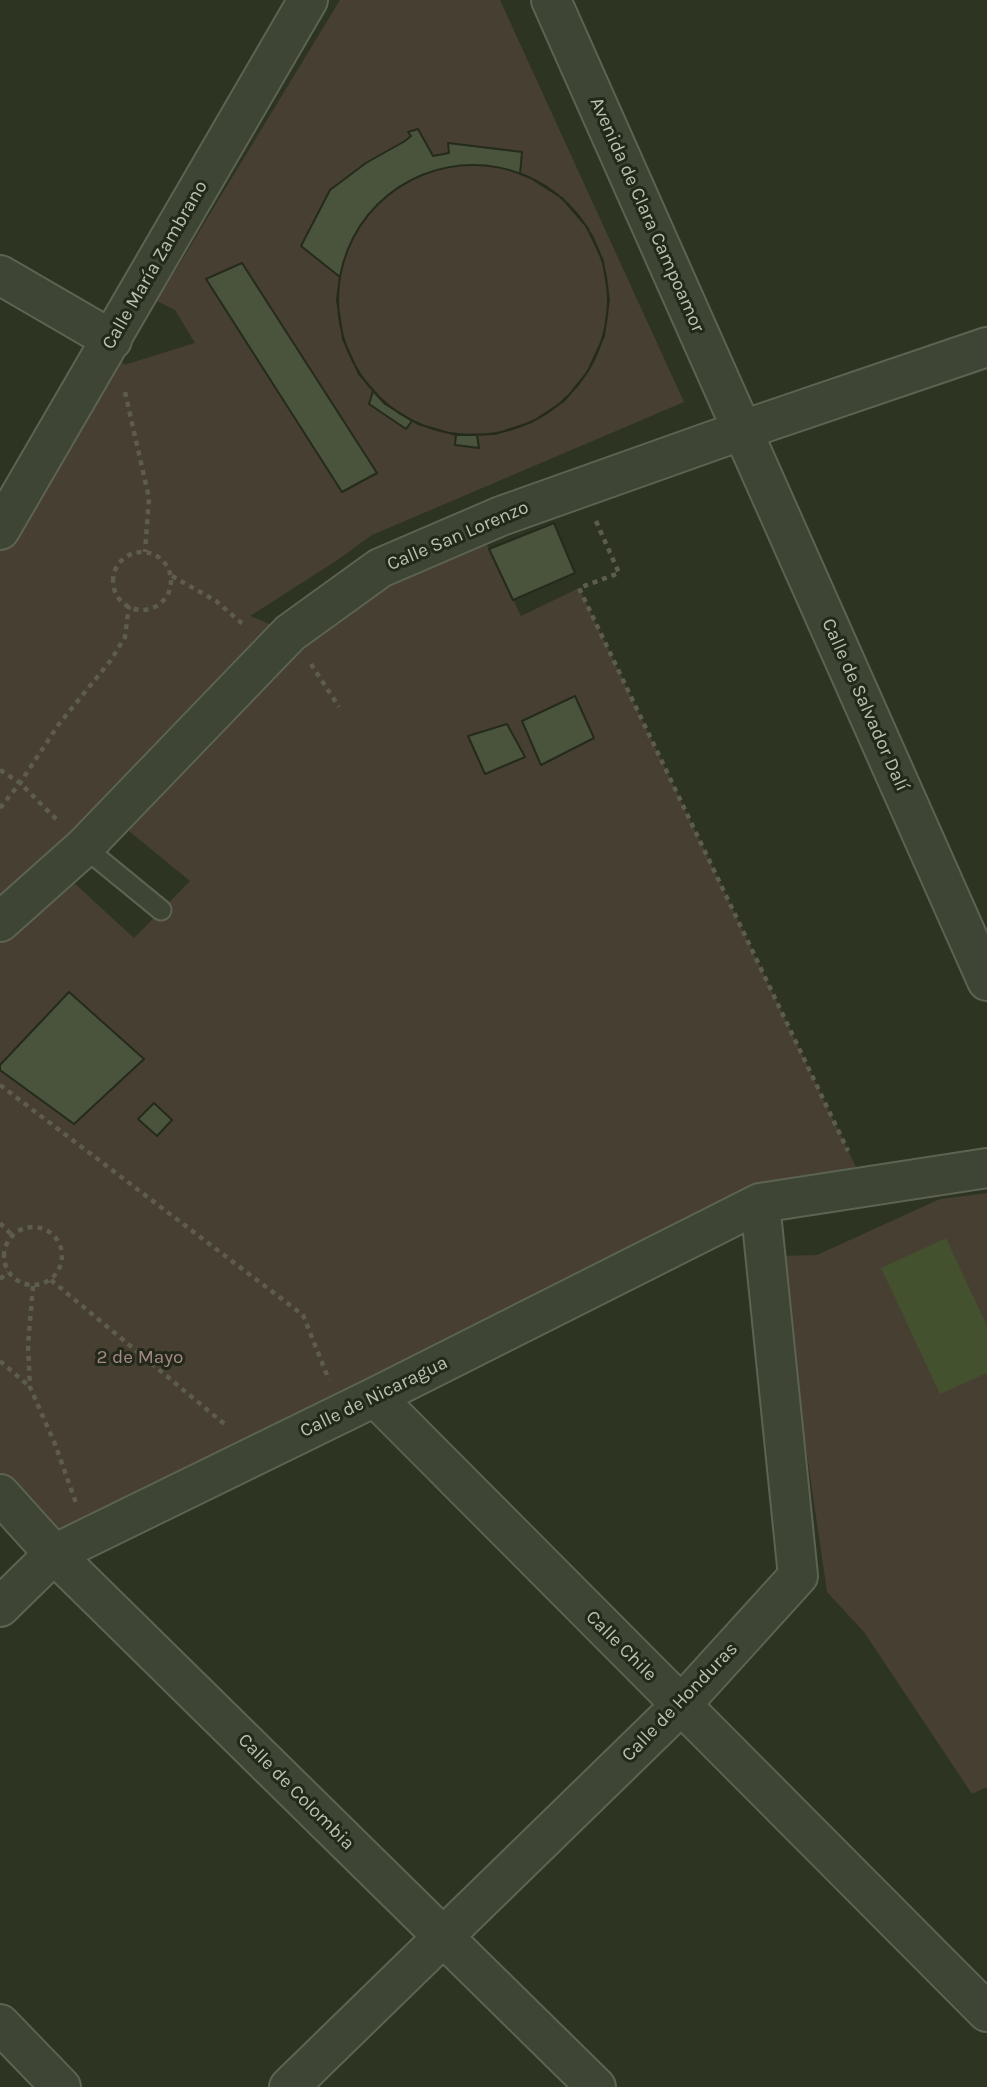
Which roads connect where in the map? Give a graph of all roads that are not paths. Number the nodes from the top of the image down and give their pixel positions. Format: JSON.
{"nodes":[{"id":1,"x":308,"y":0,"type":"edge"},
{"id":2,"x":551,"y":0,"type":"edge"},
{"id":3,"x":0,"y":275,"type":"edge"},
{"id":4,"x":112,"y":340,"type":"junction"},
{"id":5,"x":987,"y":347,"type":"edge"},
{"id":6,"x":743,"y":430,"type":"junction"},
{"id":7,"x":0,"y":530,"type":"edge"},
{"id":8,"x":84,"y":847,"type":"junction"},
{"id":9,"x":162,"y":910,"type":"dead end"},
{"id":10,"x":0,"y":922,"type":"edge"},
{"id":11,"x":987,"y":981,"type":"edge"},
{"id":12,"x":987,"y":1168,"type":"edge"},
{"id":13,"x":760,"y":1203,"type":"junction"},
{"id":14,"x":375,"y":1397,"type":"junction"},
{"id":15,"x":0,"y":1494,"type":"edge"},
{"id":16,"x":54,"y":1554,"type":"junction"},
{"id":17,"x":0,"y":1607,"type":"edge"},
{"id":18,"x":680,"y":1706,"type":"junction"},
{"id":19,"x":442,"y":1937,"type":"junction"},
{"id":20,"x":987,"y":2012,"type":"edge"},
{"id":21,"x":0,"y":2024,"type":"edge"},
{"id":22,"x":61,"y":2087,"type":"edge"},
{"id":23,"x":289,"y":2087,"type":"edge"},
{"id":24,"x":596,"y":2087,"type":"edge"}],
"edges":[{"from":1,"to":4,"type":"street","name":"Calle María Zambrano"},
{"from":2,"to":6,"type":"street","name":"Avenida de Clara Campoamor"},
{"from":3,"to":4,"type":"street"},
{"from":4,"to":7,"type":"street","name":"Calle María Zambrano"},
{"from":5,"to":6,"type":"street","name":"Calle San Lorenzo"},
{"from":6,"to":8,"type":"street","name":"Calle San Lorenzo"},
{"from":6,"to":11,"type":"street","name":"Calle de Salvador Dalí"},
{"from":8,"to":9,"type":"lane"},
{"from":8,"to":10,"type":"street","name":"Calle San Lorenzo"},
{"from":12,"to":13,"type":"street","name":"Calle de Nicaragua"},
{"from":13,"to":14,"type":"street","name":"Calle de Nicaragua"},
{"from":13,"to":18,"type":"street","name":"Calle de Honduras"},
{"from":14,"to":16,"type":"street","name":"Calle de Nicaragua"},
{"from":14,"to":18,"type":"street","name":"Calle Chile"},
{"from":15,"to":16,"type":"street","name":"Calle de Colombia"},
{"from":16,"to":17,"type":"street","name":"Calle de Nicaragua"},
{"from":16,"to":19,"type":"street","name":"Calle de Colombia"},
{"from":18,"to":19,"type":"street","name":"Calle de Honduras"},
{"from":18,"to":20,"type":"street","name":"Calle Chile"},
{"from":19,"to":23,"type":"street","name":"Calle de Honduras"},
{"from":19,"to":24,"type":"street","name":"Calle de Colombia"},
{"from":21,"to":22,"type":"street"}]}
